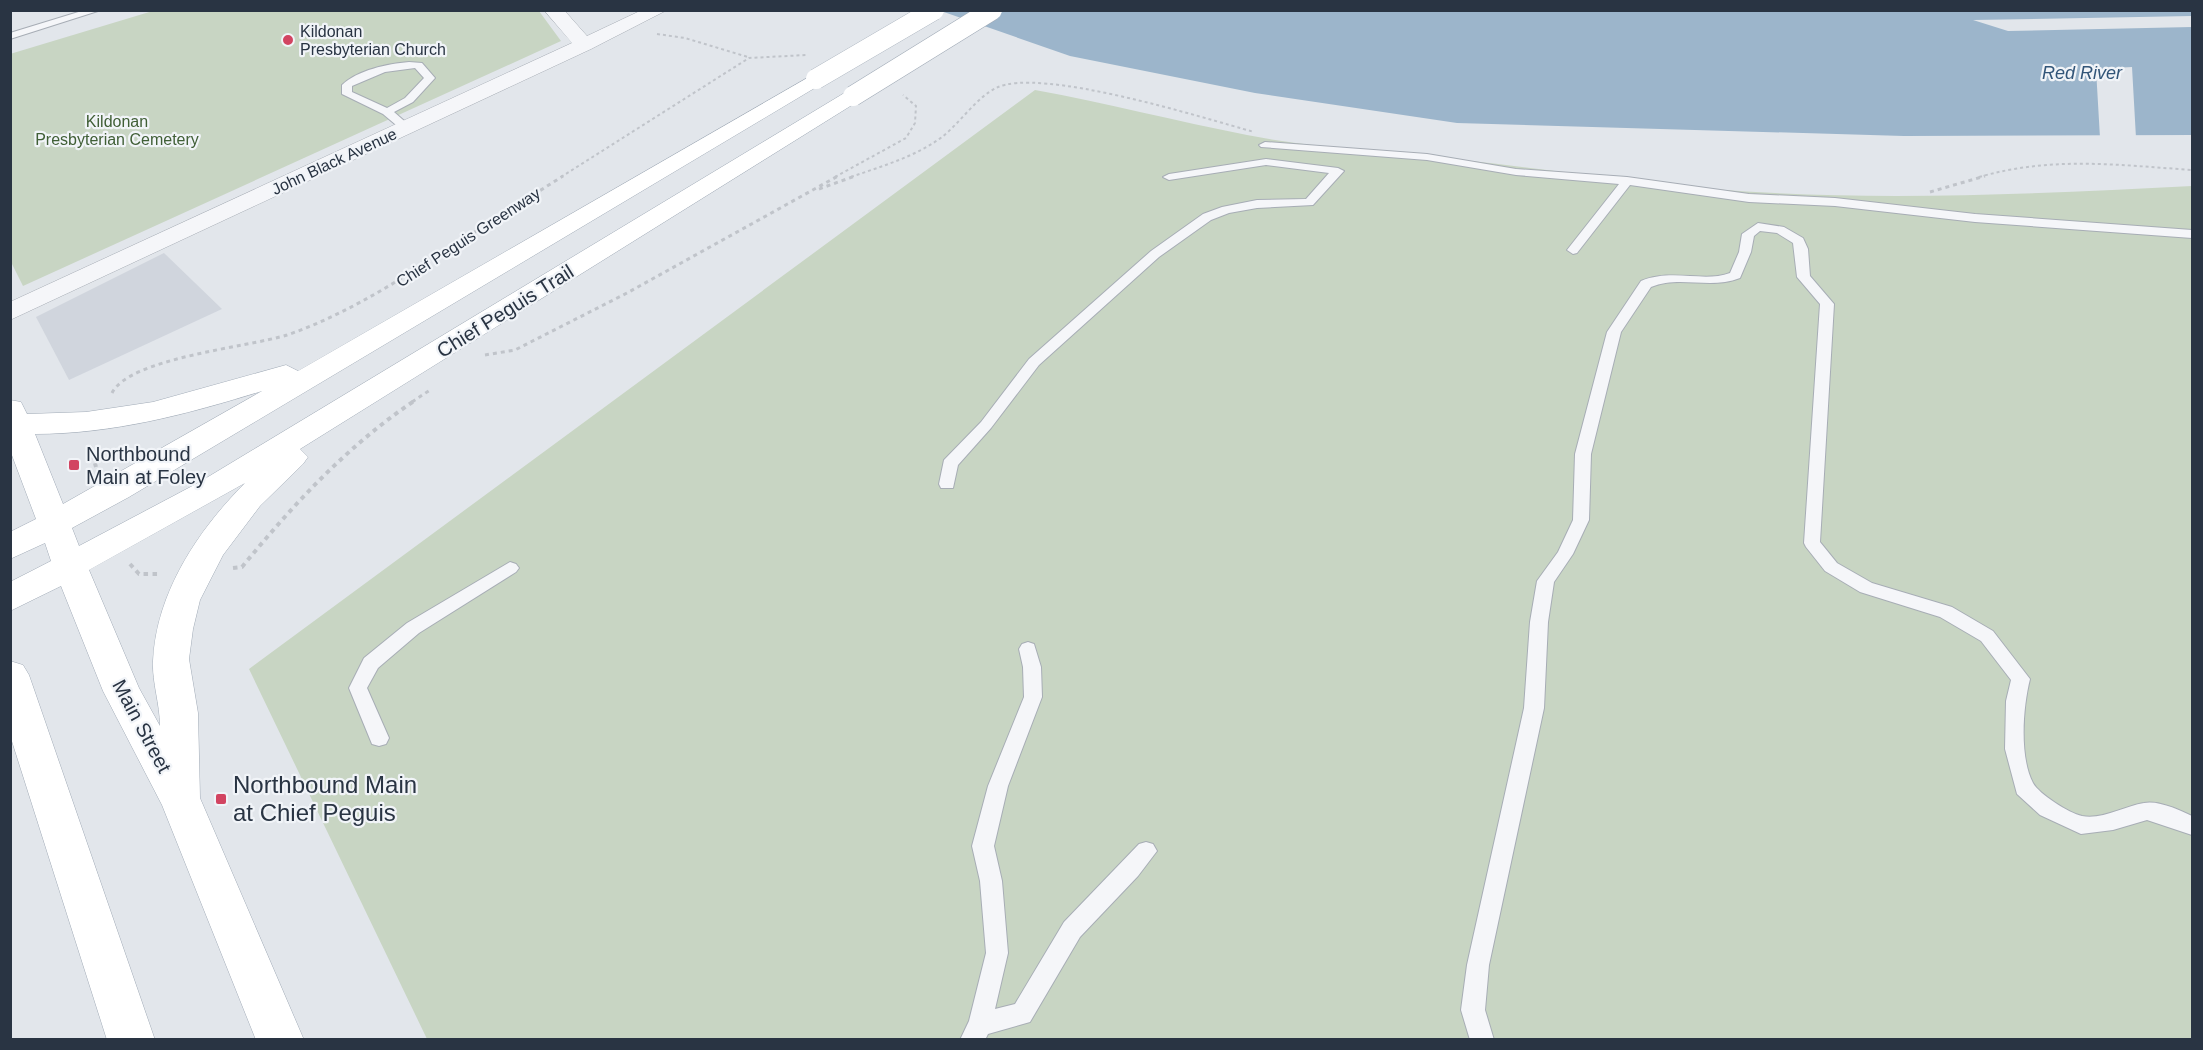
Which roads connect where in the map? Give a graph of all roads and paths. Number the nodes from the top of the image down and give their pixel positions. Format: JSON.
{"nodes":[{"id":1,"x":97,"y":10,"type":"edge"},
{"id":2,"x":553,"y":10,"type":"edge"},
{"id":3,"x":658,"y":10,"type":"edge"},
{"id":4,"x":934,"y":10,"type":"edge"},
{"id":5,"x":992,"y":10,"type":"edge"},
{"id":6,"x":621,"y":28,"type":"junction"},
{"id":7,"x":10,"y":36,"type":"edge"},
{"id":8,"x":585,"y":45,"type":"junction"},
{"id":9,"x":810,"y":56,"type":"dead end"},
{"id":10,"x":749,"y":58,"type":"junction"},
{"id":11,"x":899,"y":91,"type":"dead end"},
{"id":12,"x":387,"y":112,"type":"junction"},
{"id":13,"x":406,"y":128,"type":"junction"},
{"id":14,"x":1264,"y":139,"type":"joint"},
{"id":15,"x":2193,"y":170,"type":"edge"},
{"id":16,"x":1169,"y":177,"type":"dead end"},
{"id":17,"x":1627,"y":181,"type":"junction"},
{"id":18,"x":812,"y":190,"type":"junction"},
{"id":19,"x":1920,"y":191,"type":"dead end"},
{"id":20,"x":2193,"y":234,"type":"edge"},
{"id":21,"x":1573,"y":250,"type":"dead end"},
{"id":22,"x":10,"y":312,"type":"edge"},
{"id":23,"x":350,"y":352,"type":"junction"},
{"id":24,"x":475,"y":361,"type":"dead end"},
{"id":25,"x":435,"y":387,"type":"dead end"},
{"id":26,"x":370,"y":394,"type":"junction"},
{"id":27,"x":108,"y":399,"type":"dead end"},
{"id":28,"x":14,"y":417,"type":"edge"},
{"id":29,"x":90,"y":437,"type":"dead end"},
{"id":30,"x":98,"y":473,"type":"dead end"},
{"id":31,"x":947,"y":484,"type":"dead end"},
{"id":32,"x":55,"y":523,"type":"junction"},
{"id":33,"x":10,"y":547,"type":"edge"},
{"id":34,"x":124,"y":558,"type":"dead end"},
{"id":35,"x":71,"y":565,"type":"junction"},
{"id":36,"x":231,"y":568,"type":"dead end"},
{"id":37,"x":510,"y":568,"type":"dead end"},
{"id":38,"x":171,"y":573,"type":"dead end"},
{"id":39,"x":10,"y":598,"type":"edge"},
{"id":40,"x":1028,"y":649,"type":"dead end"},
{"id":41,"x":10,"y":675,"type":"edge"},
{"id":42,"x":379,"y":738,"type":"dead end"},
{"id":43,"x":181,"y":801,"type":"junction"},
{"id":44,"x":2193,"y":826,"type":"edge"},
{"id":45,"x":1146,"y":851,"type":"dead end"},
{"id":46,"x":976,"y":1032,"type":"edge"},
{"id":47,"x":131,"y":1040,"type":"edge"},
{"id":48,"x":280,"y":1040,"type":"edge"},
{"id":49,"x":1482,"y":1040,"type":"edge"}],
"edges":[{"from":1,"to":7,"type":"lane"},
{"from":2,"to":8,"type":"street"},
{"from":3,"to":6,"type":"street","name":"John Black Avenue"},
{"from":4,"to":23,"type":"main road","name":"Chief Peguis Trail","bridge":true},
{"from":5,"to":26,"type":"main road","name":"Chief Peguis Trail","bridge":true},
{"from":6,"to":8,"type":"street","name":"John Black Avenue"},
{"from":6,"to":10,"type":"path"},
{"from":8,"to":13,"type":"street","name":"John Black Avenue"},
{"from":9,"to":10,"type":"path","name":"Chief Peguis Greenway"},
{"from":10,"to":27,"type":"path","name":"Chief Peguis Greenway"},
{"from":11,"to":18,"type":"path"},
{"from":12,"to":12,"type":"lane"},
{"from":12,"to":13,"type":"lane"},
{"from":13,"to":22,"type":"street","name":"John Black Avenue"},
{"from":14,"to":17,"type":"lane"},
{"from":14,"to":18,"type":"path"},
{"from":15,"to":19,"type":"path"},
{"from":16,"to":31,"type":"lane"},
{"from":17,"to":20,"type":"lane"},
{"from":17,"to":21,"type":"lane"},
{"from":18,"to":24,"type":"path"},
{"from":23,"to":28,"type":"main road"},
{"from":23,"to":32,"type":"main road","name":"Chief Peguis Trail"},
{"from":25,"to":36,"type":"path"},
{"from":26,"to":35,"type":"main road","name":"Chief Peguis Trail"},
{"from":26,"to":43,"type":"main road"},
{"from":28,"to":32,"type":"main road","name":"Main Street"},
{"from":29,"to":30,"type":"path"},
{"from":32,"to":33,"type":"main road","name":"Chief Peguis Trail"},
{"from":32,"to":35,"type":"main road","name":"Main Street"},
{"from":34,"to":38,"type":"path"},
{"from":35,"to":39,"type":"main road","name":"Chief Peguis Trail"},
{"from":35,"to":43,"type":"main road","name":"Main Street"},
{"from":37,"to":42,"type":"lane"},
{"from":40,"to":46,"type":"lane"},
{"from":41,"to":47,"type":"main road"},
{"from":43,"to":48,"type":"main road","name":"Main Street"},
{"from":44,"to":49,"type":"lane"},
{"from":45,"to":46,"type":"lane"}]}
